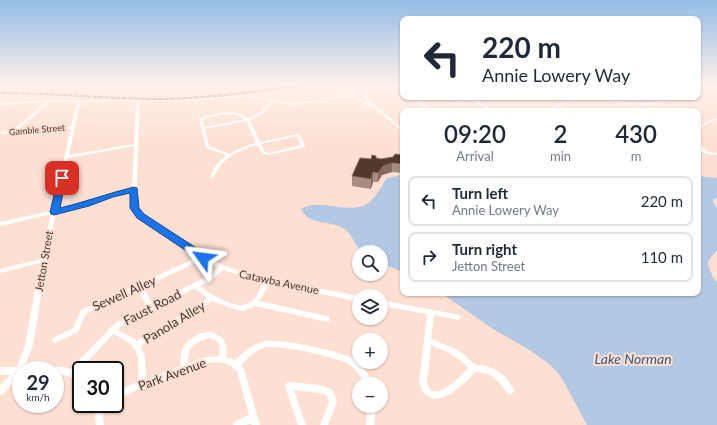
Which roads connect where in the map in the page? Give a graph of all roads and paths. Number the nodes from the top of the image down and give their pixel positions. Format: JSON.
{"nodes":[{"id":1,"x":46,"y":104,"type":"edge"},
{"id":2,"x":80,"y":104,"type":"edge"},
{"id":3,"x":138,"y":104,"type":"edge"},
{"id":4,"x":271,"y":104,"type":"edge"},
{"id":5,"x":366,"y":104,"type":"edge"},
{"id":6,"x":372,"y":104,"type":"edge"},
{"id":7,"x":379,"y":111,"type":"junction"},
{"id":8,"x":248,"y":119,"type":"junction"},
{"id":9,"x":717,"y":119,"type":"edge"},
{"id":10,"x":73,"y":127,"type":"junction"},
{"id":11,"x":701,"y":127,"type":"edge"},
{"id":12,"x":203,"y":128,"type":"junction"},
{"id":13,"x":400,"y":128,"type":"edge"},
{"id":14,"x":13,"y":132,"type":"junction"},
{"id":15,"x":0,"y":133,"type":"edge"},
{"id":16,"x":259,"y":143,"type":"junction"},
{"id":17,"x":135,"y":145,"type":"junction"},
{"id":18,"x":701,"y":149,"type":"edge"},
{"id":19,"x":717,"y":154,"type":"edge"},
{"id":20,"x":228,"y":155,"type":"junction"},
{"id":21,"x":66,"y":157,"type":"junction"},
{"id":22,"x":212,"y":177,"type":"dead end"},
{"id":23,"x":134,"y":190,"type":"junction"},
{"id":24,"x":54,"y":212,"type":"junction"},
{"id":25,"x":0,"y":224,"type":"edge"},
{"id":26,"x":203,"y":258,"type":"junction"},
{"id":27,"x":44,"y":260,"type":"junction"},
{"id":28,"x":222,"y":267,"type":"junction"},
{"id":29,"x":0,"y":271,"type":"edge"},
{"id":30,"x":268,"y":281,"type":"junction"},
{"id":31,"x":196,"y":285,"type":"junction"},
{"id":32,"x":140,"y":286,"type":"junction"},
{"id":33,"x":211,"y":298,"type":"junction"},
{"id":34,"x":352,"y":298,"type":"edge"},
{"id":35,"x":255,"y":303,"type":"junction"},
{"id":36,"x":388,"y":304,"type":"edge"},
{"id":37,"x":150,"y":306,"type":"junction"},
{"id":38,"x":431,"y":312,"type":"junction"},
{"id":39,"x":458,"y":317,"type":"dead end"},
{"id":40,"x":327,"y":319,"type":"dead end"},
{"id":41,"x":111,"y":330,"type":"junction"},
{"id":42,"x":55,"y":340,"type":"dead end"},
{"id":43,"x":428,"y":341,"type":"junction"},
{"id":44,"x":137,"y":345,"type":"junction"},
{"id":45,"x":222,"y":359,"type":"junction"},
{"id":46,"x":25,"y":361,"type":"edge"},
{"id":47,"x":83,"y":361,"type":"edge"},
{"id":48,"x":236,"y":364,"type":"junction"},
{"id":49,"x":185,"y":368,"type":"junction"},
{"id":50,"x":473,"y":368,"type":"junction"},
{"id":51,"x":12,"y":370,"type":"edge"},
{"id":52,"x":0,"y":371,"type":"edge"},
{"id":53,"x":64,"y":372,"type":"edge"},
{"id":54,"x":72,"y":373,"type":"edge"},
{"id":55,"x":365,"y":377,"type":"edge"},
{"id":56,"x":12,"y":380,"type":"edge"},
{"id":57,"x":142,"y":384,"type":"junction"},
{"id":58,"x":510,"y":390,"type":"dead end"},
{"id":59,"x":0,"y":391,"type":"edge"},
{"id":60,"x":124,"y":391,"type":"edge"},
{"id":61,"x":98,"y":413,"type":"edge"},
{"id":62,"x":371,"y":413,"type":"edge"},
{"id":63,"x":255,"y":421,"type":"edge"},
{"id":64,"x":100,"y":425,"type":"edge"},
{"id":65,"x":237,"y":425,"type":"edge"},
{"id":66,"x":302,"y":425,"type":"edge"},
{"id":67,"x":324,"y":425,"type":"edge"},
{"id":68,"x":370,"y":425,"type":"edge"}],
"edges":[{"from":1,"to":14,"type":"street"},
{"from":2,"to":10,"type":"street","name":"Jetton Street"},
{"from":3,"to":17,"type":"street","name":"Catawba Avenue"},
{"from":4,"to":8,"type":"street"},
{"from":5,"to":7,"type":"street"},
{"from":6,"to":7,"type":"street"},
{"from":7,"to":13,"type":"street"},
{"from":8,"to":12,"type":"street"},
{"from":8,"to":12,"type":"street"},
{"from":8,"to":16,"type":"street"},
{"from":9,"to":11,"type":"street"},
{"from":10,"to":14,"type":"street","name":"Gamble Street"},
{"from":10,"to":21,"type":"street","name":"Jetton Street"},
{"from":12,"to":20,"type":"street"},
{"from":14,"to":15,"type":"street","name":"Gamble Street"},
{"from":16,"to":16,"type":"street"},
{"from":16,"to":20,"type":"street"},
{"from":17,"to":21,"type":"street"},
{"from":17,"to":23,"type":"street","name":"Catawba Avenue"},
{"from":18,"to":19,"type":"street"},
{"from":20,"to":22,"type":"street"},
{"from":21,"to":24,"type":"street","name":"Jetton Street"},
{"from":23,"to":24,"type":"street"},
{"from":23,"to":26,"type":"street","name":"Catawba Avenue"},
{"from":24,"to":25,"type":"street"},
{"from":24,"to":27,"type":"street","name":"Jetton Street"},
{"from":26,"to":28,"type":"street","name":"Catawba Avenue"},
{"from":26,"to":32,"type":"street","name":"Sewell Alley"},
{"from":27,"to":29,"type":"street"},
{"from":27,"to":46,"type":"street","name":"Jetton Street"},
{"from":28,"to":30,"type":"street","name":"Catawba Avenue"},
{"from":28,"to":31,"type":"street","name":"Faust Road"},
{"from":30,"to":34,"type":"street","name":"Catawba Avenue"},
{"from":30,"to":35,"type":"street"},
{"from":31,"to":33,"type":"street"},
{"from":31,"to":37,"type":"street","name":"Faust Road"},
{"from":32,"to":37,"type":"street"},
{"from":32,"to":42,"type":"street","name":"Sewell Alley"},
{"from":33,"to":35,"type":"street"},
{"from":33,"to":44,"type":"street","name":"Panola Alley"},
{"from":35,"to":40,"type":"street"},
{"from":36,"to":38,"type":"street"},
{"from":37,"to":41,"type":"street","name":"Faust Road"},
{"from":38,"to":39,"type":"street"},
{"from":38,"to":43,"type":"street"},
{"from":41,"to":44,"type":"street"},
{"from":41,"to":47,"type":"street","name":"Faust Road"},
{"from":43,"to":50,"type":"street"},
{"from":43,"to":50,"type":"street"},
{"from":44,"to":57,"type":"street"},
{"from":45,"to":48,"type":"street","name":"Park Avenue"},
{"from":45,"to":49,"type":"street","name":"Park Avenue"},
{"from":45,"to":49,"type":"street"},
{"from":48,"to":55,"type":"street"},
{"from":48,"to":63,"type":"street"},
{"from":49,"to":57,"type":"street","name":"Park Avenue"},
{"from":50,"to":58,"type":"street"},
{"from":51,"to":52,"type":"street"},
{"from":53,"to":54,"type":"street"},
{"from":56,"to":59,"type":"street","name":"Jetton Street"},
{"from":57,"to":60,"type":"street","name":"Park Avenue"},
{"from":61,"to":64,"type":"street"},
{"from":62,"to":68,"type":"street"},
{"from":63,"to":65,"type":"street"},
{"from":66,"to":67,"type":"street"}]}
